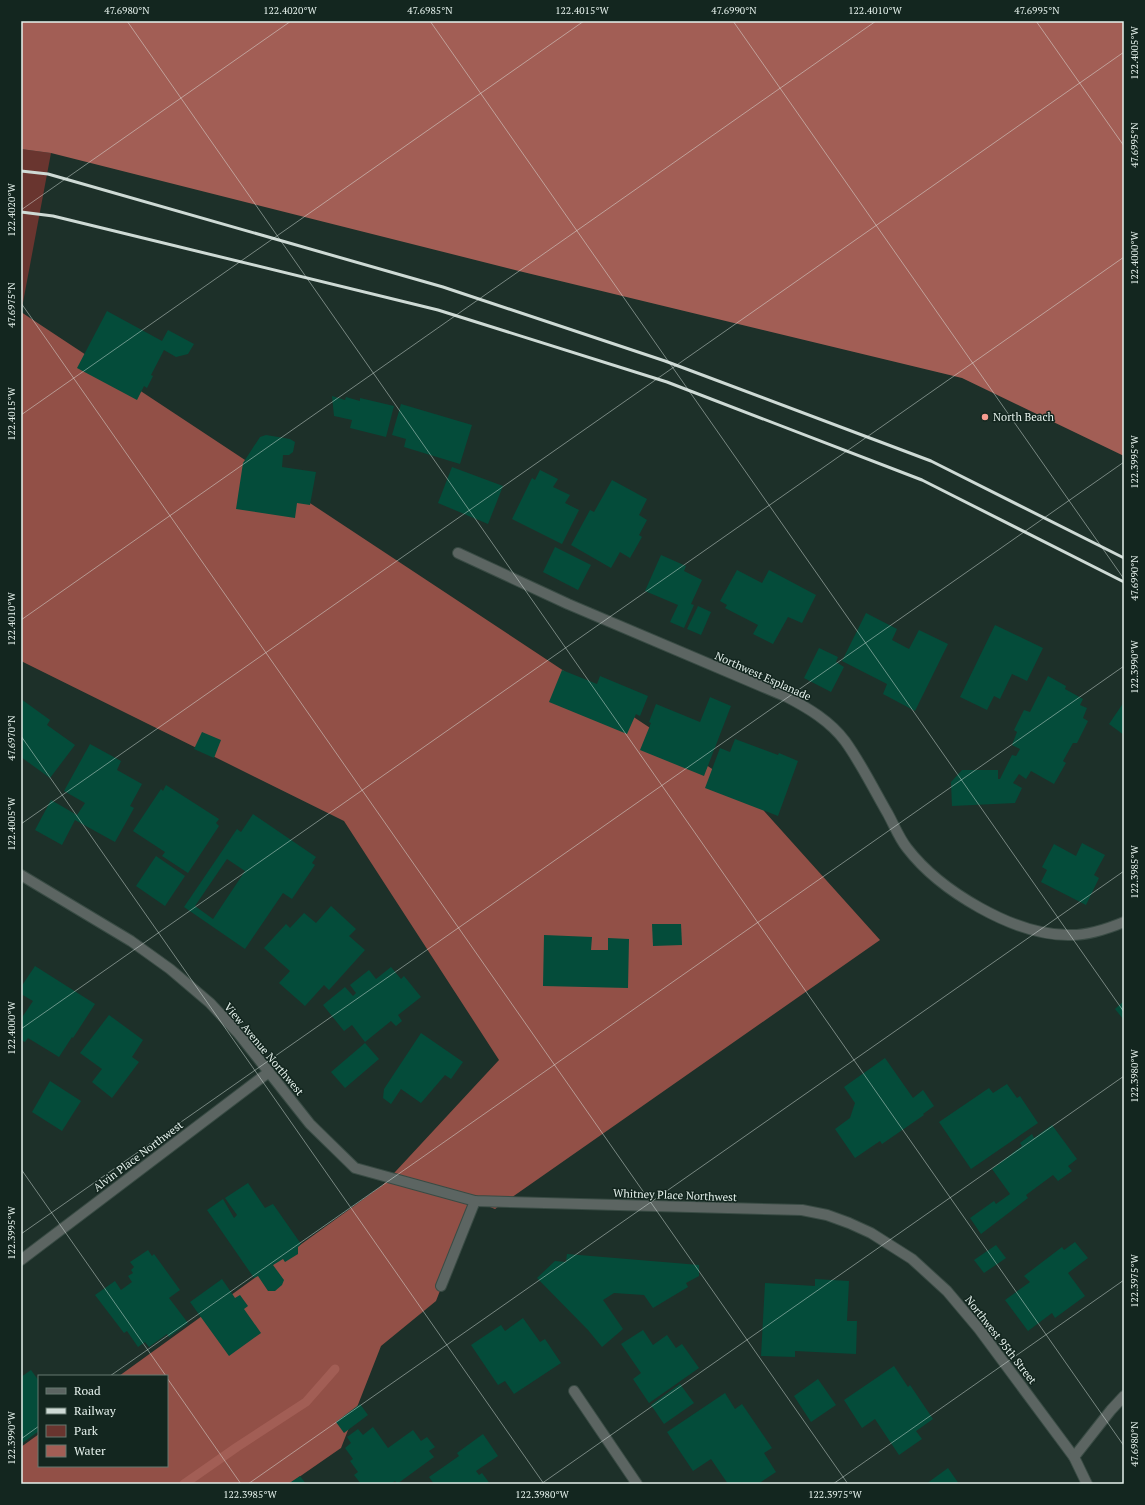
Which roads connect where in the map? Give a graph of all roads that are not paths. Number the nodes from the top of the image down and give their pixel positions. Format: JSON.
{"nodes":[{"id":1,"x":458,"y":553,"type":"dead end"},
{"id":2,"x":21,"y":875,"type":"edge"},
{"id":3,"x":1124,"y":922,"type":"edge"},
{"id":4,"x":269,"y":1072,"type":"junction"},
{"id":5,"x":475,"y":1201,"type":"junction"},
{"id":6,"x":871,"y":1233,"type":"joint"},
{"id":7,"x":21,"y":1260,"type":"edge"},
{"id":8,"x":441,"y":1286,"type":"dead end"},
{"id":9,"x":574,"y":1391,"type":"dead end"},
{"id":10,"x":1124,"y":1396,"type":"edge"},
{"id":11,"x":1074,"y":1456,"type":"junction"},
{"id":12,"x":637,"y":1484,"type":"edge"},
{"id":13,"x":1087,"y":1484,"type":"edge"}],
"edges":[{"from":1,"to":3,"type":"street","name":"Northwest Esplanade"},
{"from":2,"to":4,"type":"street","name":"View Avenue Northwest"},
{"from":4,"to":5,"type":"street","name":"View Avenue Northwest"},
{"from":4,"to":7,"type":"street","name":"Alvin Place Northwest"},
{"from":5,"to":6,"type":"street","name":"Whitney Place Northwest"},
{"from":5,"to":8,"type":"street"},
{"from":6,"to":11,"type":"street","name":"Northwest 95th Street"},
{"from":9,"to":12,"type":"street"},
{"from":10,"to":11,"type":"street"},
{"from":11,"to":13,"type":"street","name":"Northwest 95th Street"}]}
